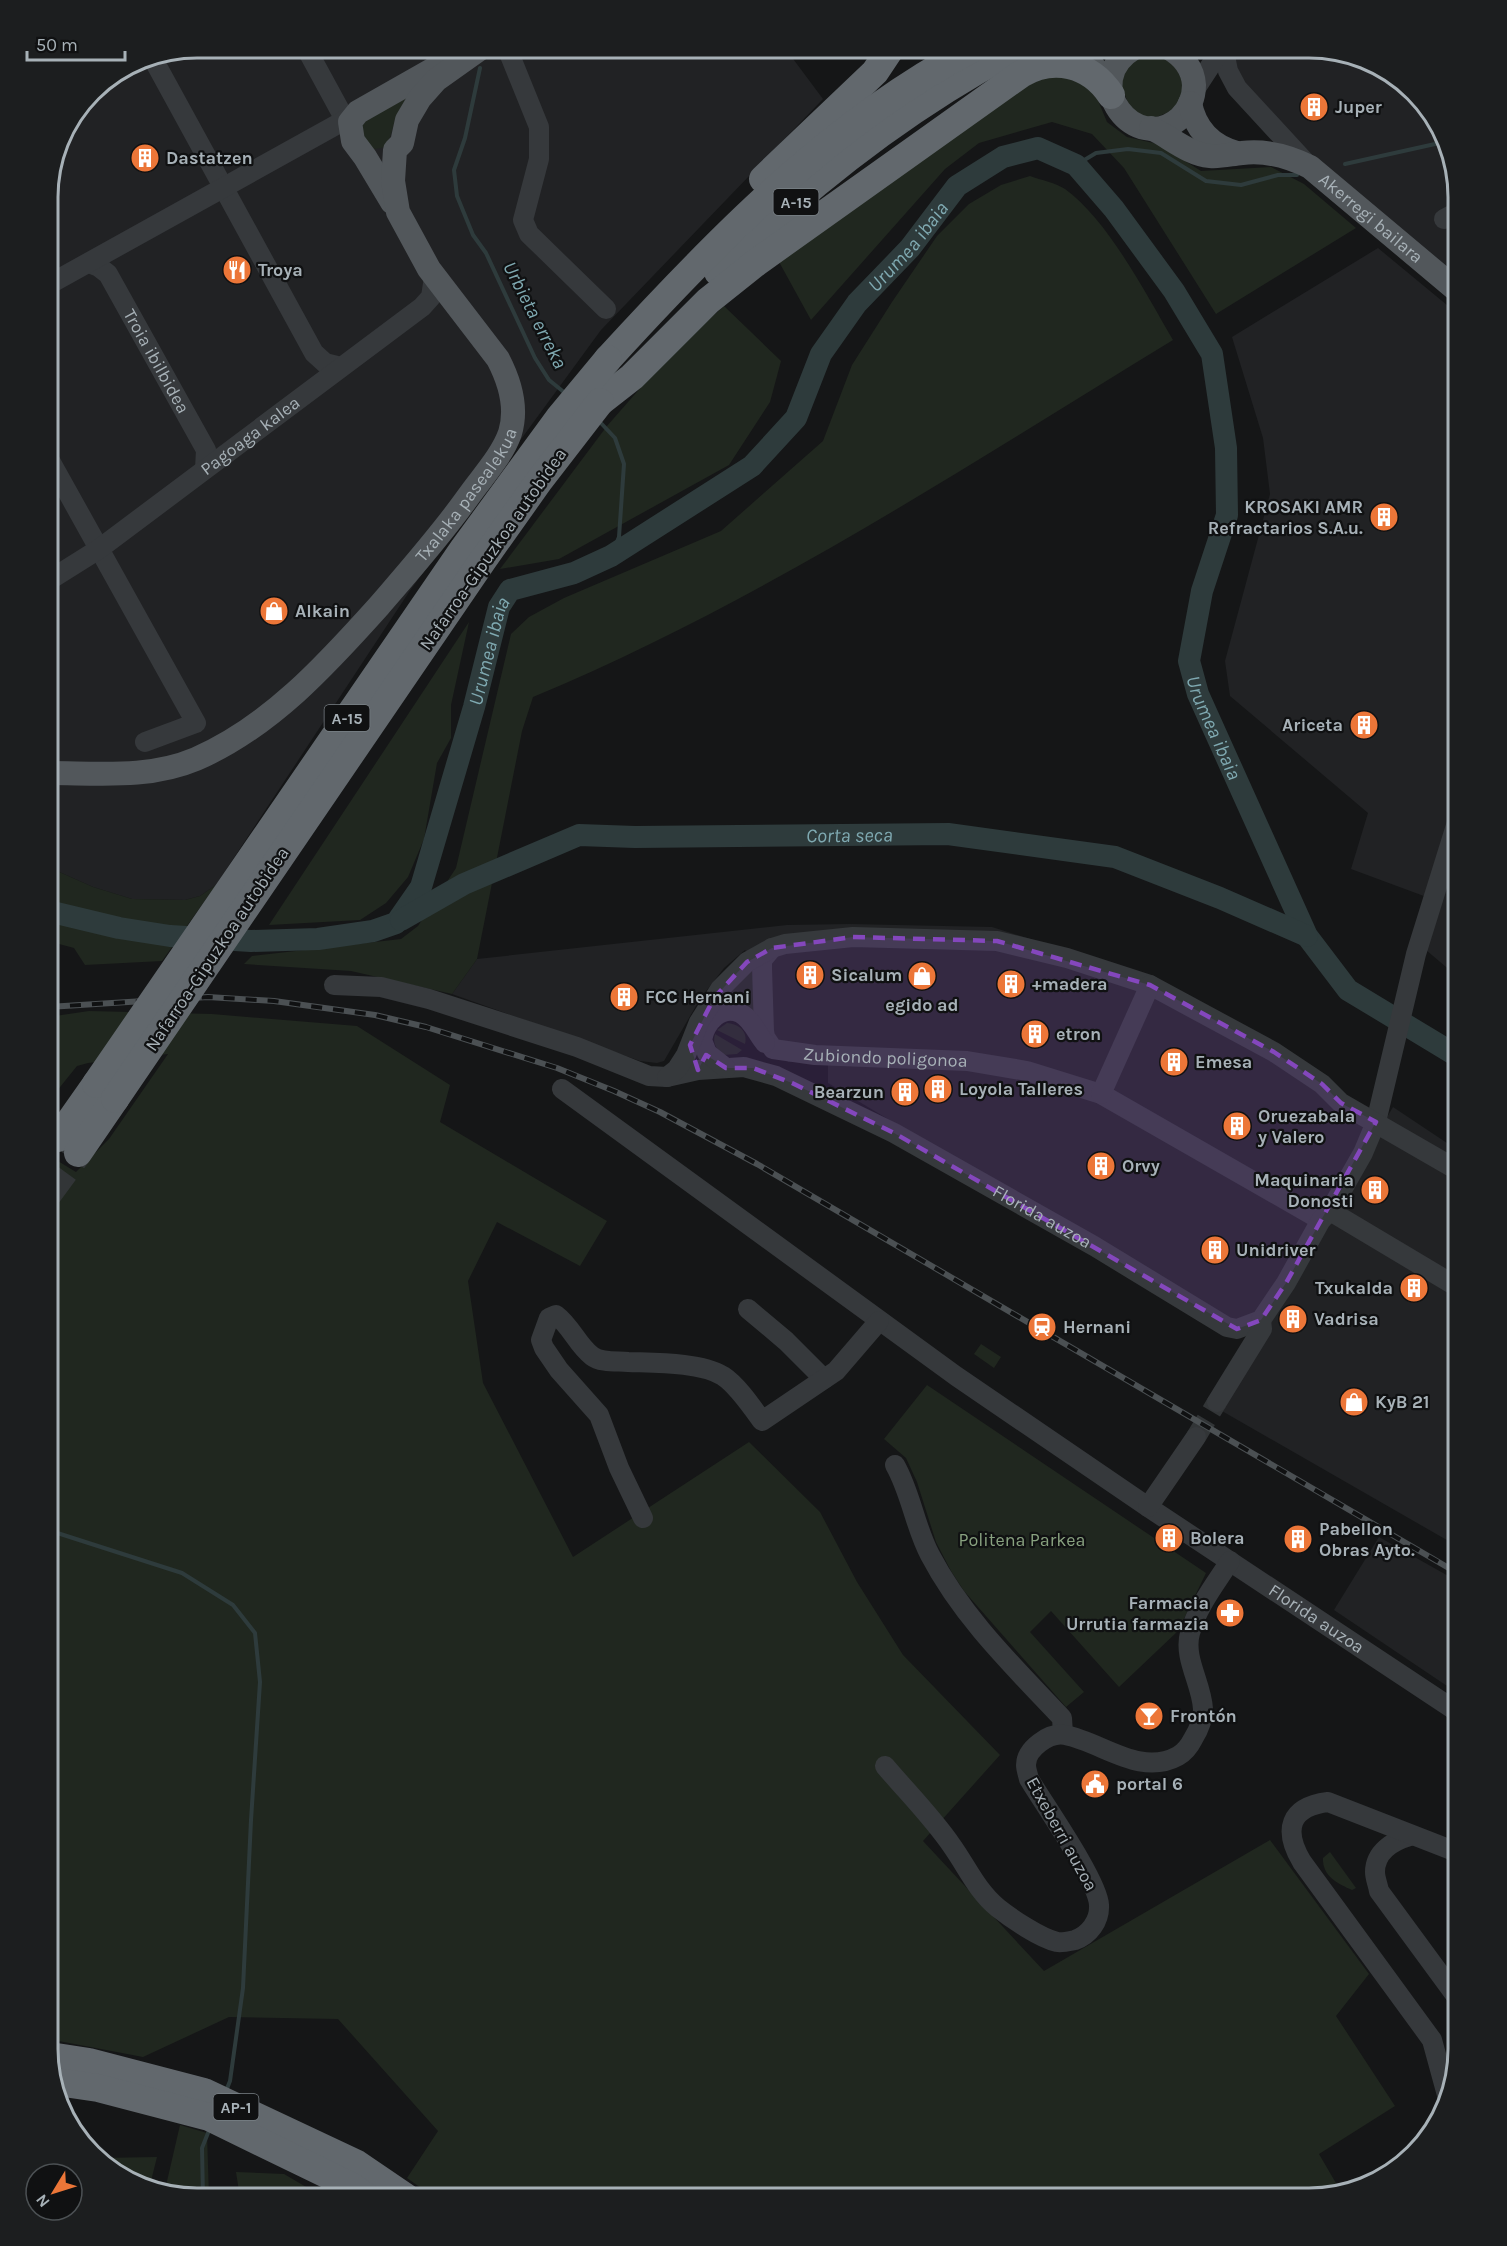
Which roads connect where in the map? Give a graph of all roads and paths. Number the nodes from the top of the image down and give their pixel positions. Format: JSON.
{"nodes":[{"id":1,"x":312,"y":59,"type":"edge"},
{"id":2,"x":455,"y":59,"type":"edge"},
{"id":3,"x":466,"y":59,"type":"edge"},
{"id":4,"x":511,"y":59,"type":"edge"},
{"id":5,"x":884,"y":59,"type":"edge"},
{"id":6,"x":968,"y":59,"type":"edge"},
{"id":7,"x":972,"y":59,"type":"edge"},
{"id":8,"x":1088,"y":59,"type":"edge"},
{"id":9,"x":1120,"y":59,"type":"edge"},
{"id":10,"x":1183,"y":59,"type":"edge"},
{"id":11,"x":1215,"y":59,"type":"edge"},
{"id":12,"x":1226,"y":59,"type":"edge"},
{"id":13,"x":156,"y":65,"type":"edge"},
{"id":14,"x":1110,"y":91,"type":"junction"},
{"id":15,"x":1192,"y":97,"type":"junction"},
{"id":16,"x":1151,"y":128,"type":"junction"},
{"id":17,"x":348,"y":130,"type":"junction"},
{"id":18,"x":395,"y":150,"type":"junction"},
{"id":19,"x":1237,"y":153,"type":"junction"},
{"id":20,"x":1310,"y":167,"type":"junction"},
{"id":21,"x":224,"y":188,"type":"junction"},
{"id":22,"x":398,"y":212,"type":"junction"},
{"id":23,"x":89,"y":263,"type":"junction"},
{"id":24,"x":434,"y":277,"type":"junction"},
{"id":25,"x":59,"y":279,"type":"edge"},
{"id":26,"x":1448,"y":283,"type":"edge"},
{"id":27,"x":606,"y":309,"type":"dead end"},
{"id":28,"x":643,"y":321,"type":"junction"},
{"id":29,"x":341,"y":367,"type":"junction"},
{"id":30,"x":622,"y":369,"type":"junction"},
{"id":31,"x":205,"y":469,"type":"junction"},
{"id":32,"x":59,"y":477,"type":"edge"},
{"id":33,"x":99,"y":549,"type":"junction"},
{"id":34,"x":59,"y":574,"type":"edge"},
{"id":35,"x":145,"y":742,"type":"dead end"},
{"id":36,"x":59,"y":773,"type":"edge"},
{"id":37,"x":1448,"y":853,"type":"edge"},
{"id":38,"x":772,"y":948,"type":"junction"},
{"id":39,"x":334,"y":985,"type":"dead end"},
{"id":40,"x":1150,"y":985,"type":"junction"},
{"id":41,"x":773,"y":1049,"type":"junction"},
{"id":42,"x":698,"y":1056,"type":"junction"},
{"id":43,"x":668,"y":1077,"type":"junction"},
{"id":44,"x":562,"y":1089,"type":"dead end"},
{"id":45,"x":105,"y":1092,"type":"junction"},
{"id":46,"x":1101,"y":1094,"type":"junction"},
{"id":47,"x":1376,"y":1122,"type":"junction"},
{"id":48,"x":68,"y":1146,"type":"tunnel mouth"},
{"id":49,"x":1448,"y":1165,"type":"edge"},
{"id":50,"x":1325,"y":1215,"type":"junction"},
{"id":51,"x":1448,"y":1282,"type":"edge"},
{"id":52,"x":748,"y":1309,"type":"dead end"},
{"id":53,"x":1261,"y":1320,"type":"junction"},
{"id":54,"x":879,"y":1321,"type":"junction"},
{"id":55,"x":1237,"y":1329,"type":"junction"},
{"id":56,"x":1241,"y":1362,"type":"junction"},
{"id":57,"x":824,"y":1379,"type":"junction"},
{"id":58,"x":1217,"y":1402,"type":"tunnel mouth"},
{"id":59,"x":1196,"y":1437,"type":"tunnel mouth"},
{"id":60,"x":895,"y":1465,"type":"dead end"},
{"id":61,"x":1152,"y":1502,"type":"junction"},
{"id":62,"x":643,"y":1518,"type":"dead end"},
{"id":63,"x":1230,"y":1561,"type":"junction"},
{"id":64,"x":1448,"y":1706,"type":"edge"},
{"id":65,"x":1063,"y":1734,"type":"junction"},
{"id":66,"x":885,"y":1766,"type":"dead end"},
{"id":67,"x":1410,"y":1836,"type":"junction"},
{"id":68,"x":1448,"y":1850,"type":"edge"},
{"id":69,"x":1448,"y":1985,"type":"edge"},
{"id":70,"x":59,"y":2057,"type":"edge"},
{"id":71,"x":63,"y":2083,"type":"edge"},
{"id":72,"x":1444,"y":2084,"type":"edge"},
{"id":73,"x":353,"y":2187,"type":"edge"},
{"id":74,"x":391,"y":2187,"type":"edge"}],
"edges":[{"from":1,"to":17,"type":"street"},
{"from":2,"to":17,"type":"main road"},
{"from":3,"to":18,"type":"main road","name":"Txalaka pasealekua"},
{"from":4,"to":27,"type":"street"},
{"from":5,"to":28,"type":"highway"},
{"from":6,"to":28,"type":"highway","name":"Nafarroa-Gipuzkoa autobidea","number":"A-15"},
{"from":7,"to":30,"type":"highway","name":"Nafarroa-Gipuzkoa autobidea","number":"A-15"},
{"from":8,"to":14,"type":"main road","name":"Akerregi bailara"},
{"from":9,"to":14,"type":"main road"},
{"from":10,"to":15,"type":"main road"},
{"from":11,"to":15,"type":"street"},
{"from":12,"to":20,"type":"street"},
{"from":13,"to":21,"type":"street"},
{"from":14,"to":16,"type":"main road","name":"Akerregi bailara"},
{"from":14,"to":30,"type":"highway"},
{"from":15,"to":16,"type":"main road"},
{"from":15,"to":19,"type":"main road"},
{"from":16,"to":19,"type":"main road","name":"Akerregi bailara"},
{"from":17,"to":18,"type":"main road"},
{"from":17,"to":21,"type":"street"},
{"from":17,"to":22,"type":"main road"},
{"from":18,"to":22,"type":"main road","name":"Txalaka pasealekua"},
{"from":19,"to":20,"type":"main road","name":"Akerregi bailara"},
{"from":20,"to":26,"type":"main road","name":"Akerregi bailara"},
{"from":21,"to":23,"type":"street"},
{"from":21,"to":29,"type":"street"},
{"from":22,"to":24,"type":"main road","name":"Txalaka pasealekua"},
{"from":23,"to":25,"type":"street"},
{"from":23,"to":31,"type":"street","name":"Troia ibilbidea"},
{"from":24,"to":29,"type":"street","name":"Pagoaga kalea"},
{"from":24,"to":36,"type":"main road","name":"Txalaka pasealekua"},
{"from":28,"to":30,"type":"highway","name":"Nafarroa-Gipuzkoa autobidea","number":"A-15"},
{"from":29,"to":31,"type":"street","name":"Pagoaga kalea"},
{"from":30,"to":45,"type":"highway","name":"Nafarroa-Gipuzkoa autobidea","number":"A-15","bridge":true},
{"from":30,"to":45,"type":"highway","name":"Nafarroa-Gipuzkoa autobidea","number":"A-15","bridge":true},
{"from":31,"to":33,"type":"street","name":"Pagoaga kalea"},
{"from":32,"to":33,"type":"street"},
{"from":33,"to":34,"type":"street","name":"Pagoaga kalea"},
{"from":33,"to":35,"type":"street"},
{"from":37,"to":47,"type":"street"},
{"from":38,"to":40,"type":"street"},
{"from":38,"to":41,"type":"street"},
{"from":38,"to":42,"type":"street"},
{"from":39,"to":43,"type":"street"},
{"from":40,"to":46,"type":"street"},
{"from":40,"to":47,"type":"street"},
{"from":41,"to":42,"type":"street"},
{"from":41,"to":46,"type":"street","name":"Zubiondo poligonoa"},
{"from":42,"to":43,"type":"street","name":"Florida auzoa"},
{"from":42,"to":43,"type":"street"},
{"from":42,"to":55,"type":"street","name":"Florida auzoa"},
{"from":44,"to":54,"type":"street","name":"Florida auzoa"},
{"from":45,"to":48,"type":"highway","name":"Nafarroa-Gipuzkoa autobidea","number":"A-15"},
{"from":46,"to":50,"type":"street","name":"Zubiondo poligonoa"},
{"from":47,"to":49,"type":"street"},
{"from":47,"to":50,"type":"street"},
{"from":50,"to":51,"type":"street"},
{"from":50,"to":53,"type":"street"},
{"from":52,"to":57,"type":"street"},
{"from":53,"to":55,"type":"street"},
{"from":53,"to":56,"type":"street"},
{"from":54,"to":57,"type":"street"},
{"from":54,"to":61,"type":"street","name":"Florida auzoa"},
{"from":55,"to":56,"type":"street"},
{"from":56,"to":58,"type":"street"},
{"from":57,"to":62,"type":"street"},
{"from":59,"to":61,"type":"street"},
{"from":60,"to":65,"type":"street"},
{"from":61,"to":63,"type":"street","name":"Florida auzoa"},
{"from":63,"to":64,"type":"street","name":"Florida auzoa"},
{"from":63,"to":65,"type":"street"},
{"from":65,"to":66,"type":"street","name":"Etxeberri auzoa"},
{"from":67,"to":68,"type":"street"},
{"from":67,"to":69,"type":"street"},
{"from":67,"to":72,"type":"street"},
{"from":70,"to":74,"type":"highway","number":"AP-1"},
{"from":71,"to":73,"type":"highway","number":"AP-1"}]}
